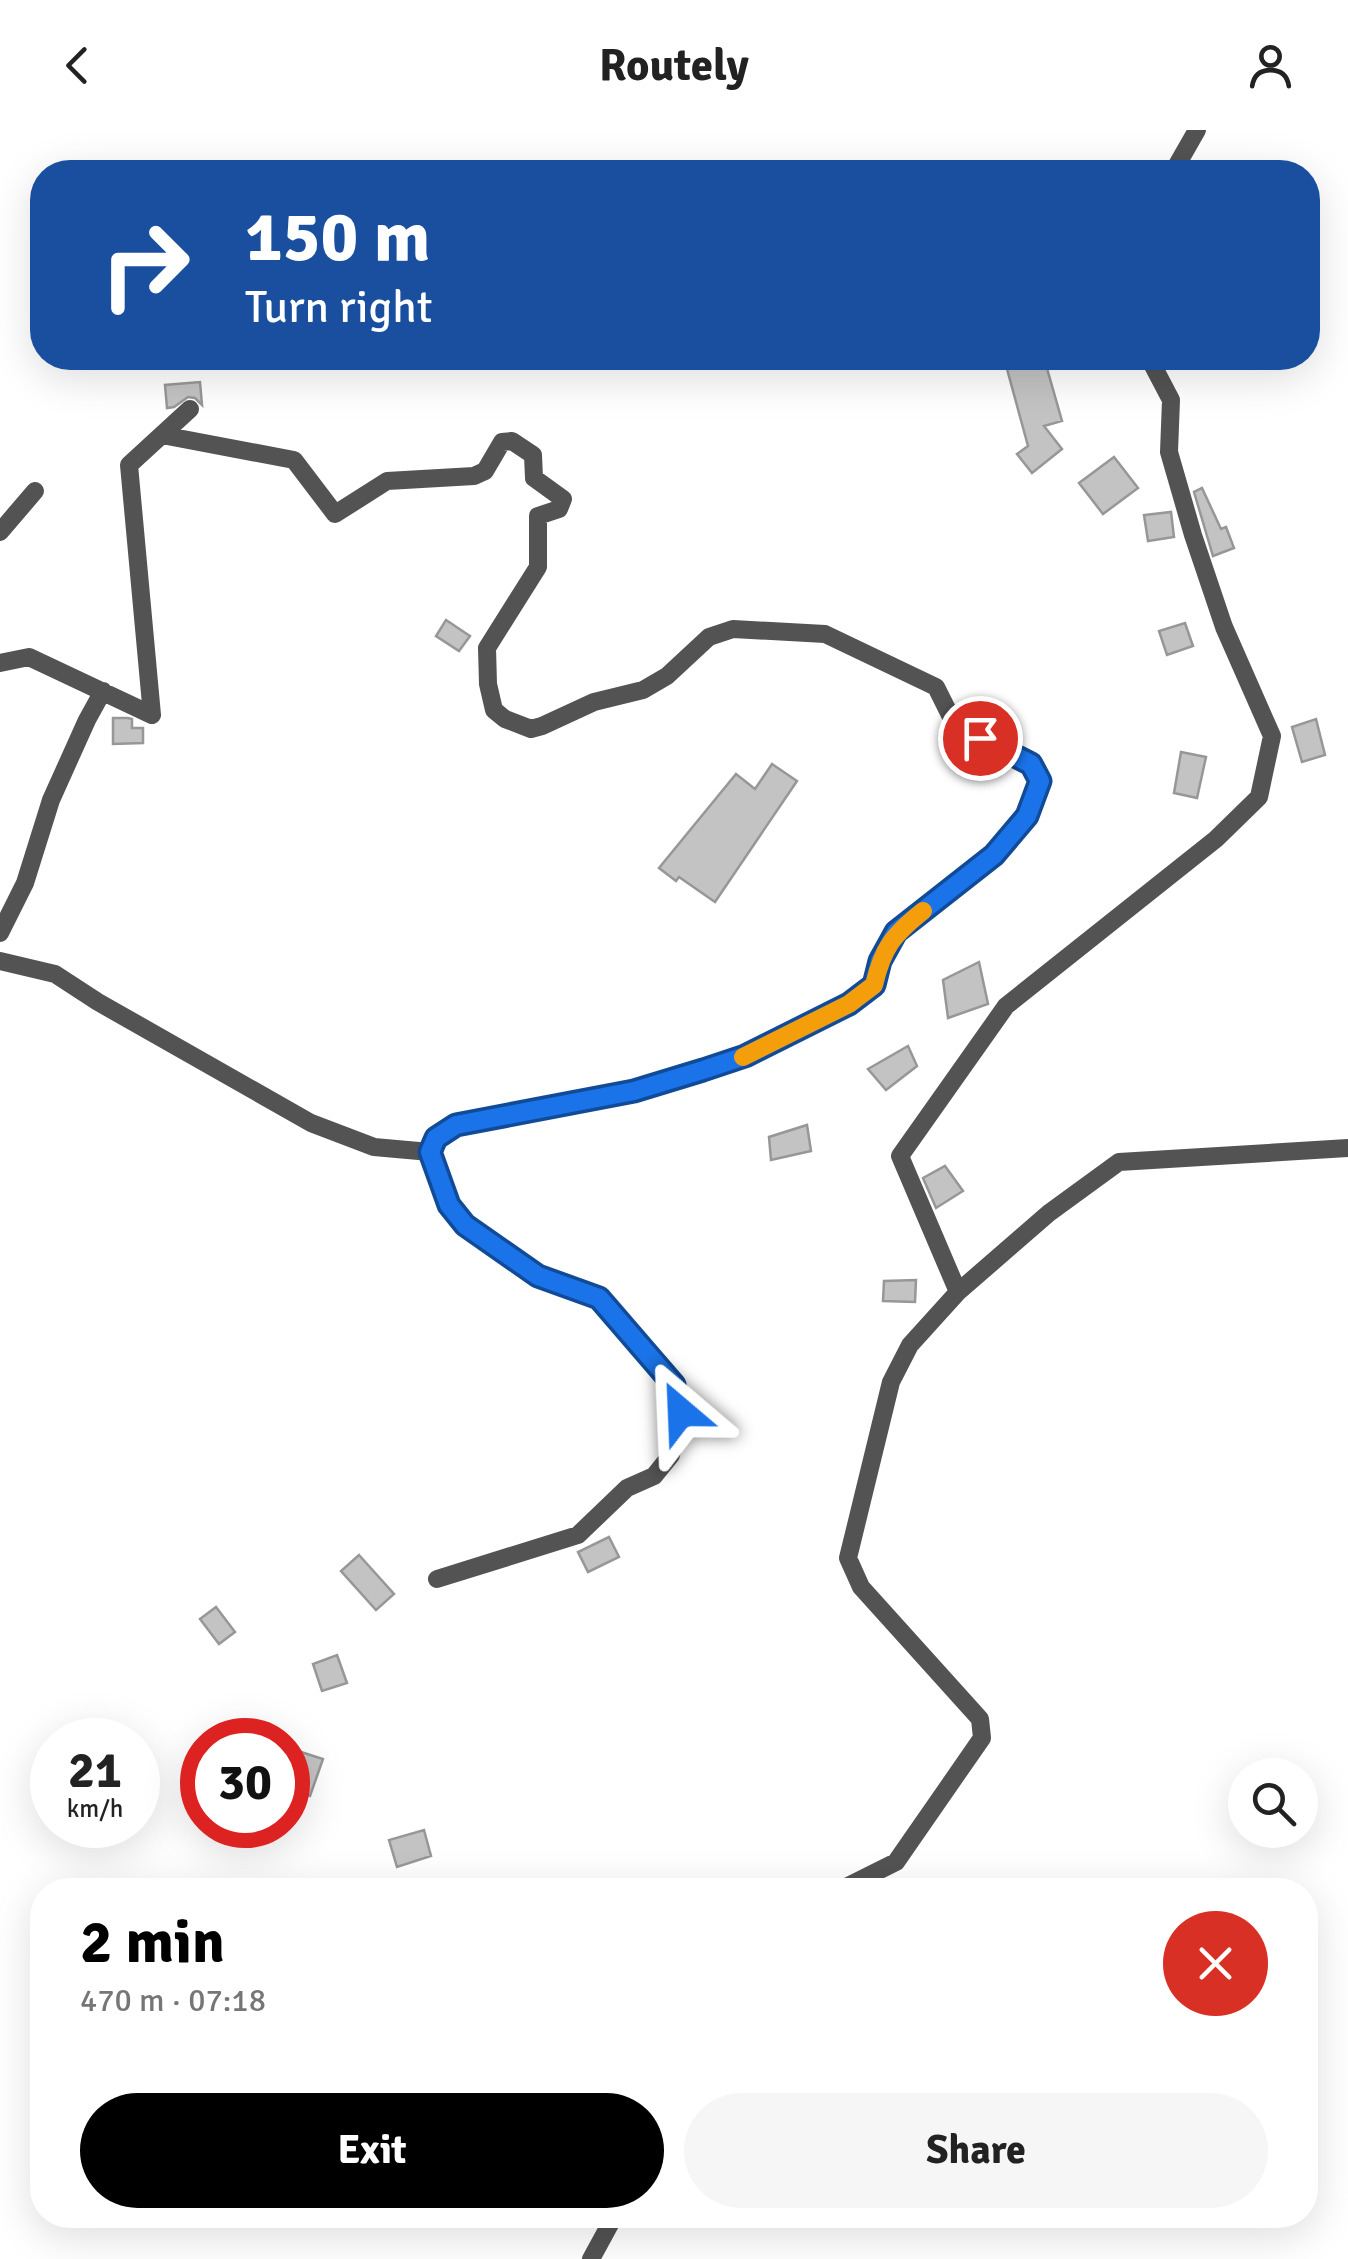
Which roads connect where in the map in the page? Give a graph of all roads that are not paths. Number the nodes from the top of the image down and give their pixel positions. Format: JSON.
{"nodes":[{"id":1,"x":1197,"y":130,"type":"edge"},
{"id":2,"x":1179,"y":160,"type":"edge"},
{"id":3,"x":1156,"y":370,"type":"edge"},
{"id":4,"x":190,"y":409,"type":"dead end"},
{"id":5,"x":162,"y":435,"type":"junction"},
{"id":6,"x":35,"y":491,"type":"dead end"},
{"id":7,"x":0,"y":532,"type":"edge"},
{"id":8,"x":0,"y":663,"type":"edge"},
{"id":9,"x":103,"y":692,"type":"junction"},
{"id":10,"x":0,"y":934,"type":"edge"},
{"id":11,"x":0,"y":961,"type":"edge"},
{"id":12,"x":1348,"y":1148,"type":"edge"},
{"id":13,"x":430,"y":1152,"type":"junction"},
{"id":14,"x":958,"y":1292,"type":"junction"},
{"id":15,"x":437,"y":1579,"type":"dead end"},
{"id":16,"x":864,"y":1878,"type":"edge"},
{"id":17,"x":608,"y":2228,"type":"edge"},
{"id":18,"x":590,"y":2259,"type":"edge"}],
"edges":[{"from":1,"to":2,"type":"street"},
{"from":3,"to":14,"type":"street"},
{"from":4,"to":5,"type":"street"},
{"from":5,"to":9,"type":"street"},
{"from":5,"to":13,"type":"street"},
{"from":6,"to":7,"type":"street"},
{"from":8,"to":9,"type":"street"},
{"from":9,"to":10,"type":"street"},
{"from":11,"to":13,"type":"street"},
{"from":12,"to":14,"type":"street"},
{"from":13,"to":15,"type":"street"},
{"from":14,"to":16,"type":"street"},
{"from":17,"to":18,"type":"street"}]}
